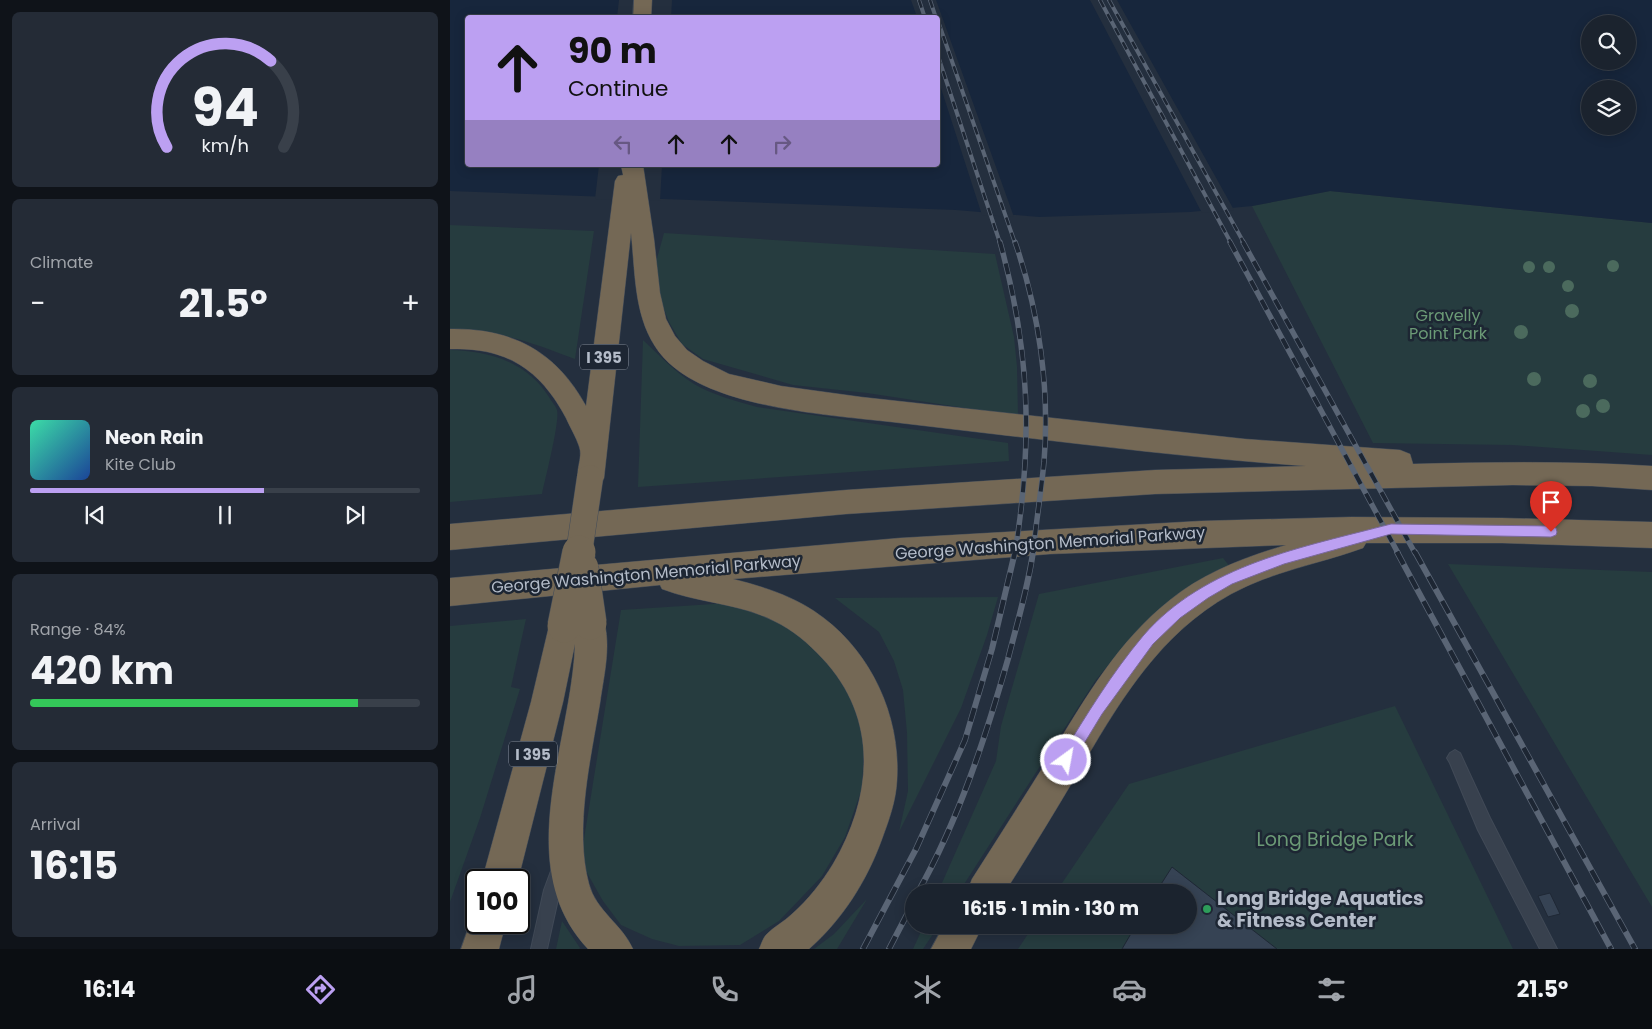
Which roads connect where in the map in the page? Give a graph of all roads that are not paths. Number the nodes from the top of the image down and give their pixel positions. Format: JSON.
{"nodes":[{"id":1,"x":643,"y":0,"type":"edge"},
{"id":2,"x":642,"y":15,"type":"edge"},
{"id":3,"x":628,"y":167,"type":"edge"},
{"id":4,"x":632,"y":167,"type":"edge"},
{"id":5,"x":450,"y":339,"type":"edge"},
{"id":6,"x":593,"y":446,"type":"junction"},
{"id":7,"x":1513,"y":472,"type":"junction"},
{"id":8,"x":1652,"y":478,"type":"edge"},
{"id":9,"x":1391,"y":529,"type":"junction"},
{"id":10,"x":1652,"y":535,"type":"edge"},
{"id":11,"x":450,"y":537,"type":"edge"},
{"id":12,"x":646,"y":573,"type":"junction"},
{"id":13,"x":450,"y":592,"type":"edge"},
{"id":14,"x":577,"y":625,"type":"junction"},
{"id":15,"x":1455,"y":758,"type":"dead end"},
{"id":16,"x":567,"y":847,"type":"junction"},
{"id":17,"x":503,"y":869,"type":"edge"},
{"id":18,"x":990,"y":884,"type":"edge"},
{"id":19,"x":484,"y":934,"type":"edge"},
{"id":20,"x":959,"y":934,"type":"edge"},
{"id":21,"x":480,"y":949,"type":"edge"},
{"id":22,"x":539,"y":949,"type":"edge"},
{"id":23,"x":614,"y":949,"type":"edge"},
{"id":24,"x":778,"y":949,"type":"edge"},
{"id":25,"x":950,"y":949,"type":"edge"},
{"id":26,"x":1549,"y":949,"type":"edge"}],
"edges":[{"from":1,"to":2,"type":"highway"},
{"from":3,"to":6,"type":"highway","number":"I 395"},
{"from":4,"to":7,"type":"highway"},
{"from":5,"to":6,"type":"highway"},
{"from":6,"to":14,"type":"highway","number":"I 395","bridge":true},
{"from":7,"to":8,"type":"highway"},
{"from":7,"to":11,"type":"highway"},
{"from":9,"to":10,"type":"highway","name":"George Washington Memorial Parkway"},
{"from":9,"to":12,"type":"highway","name":"George Washington Memorial Parkway"},
{"from":9,"to":18,"type":"highway"},
{"from":12,"to":13,"type":"highway","name":"George Washington Memorial Parkway"},
{"from":12,"to":24,"type":"highway"},
{"from":14,"to":16,"type":"highway"},
{"from":14,"to":17,"type":"highway","number":"I 395"},
{"from":15,"to":26,"type":"lane"},
{"from":16,"to":22,"type":"lane"},
{"from":16,"to":23,"type":"highway"},
{"from":19,"to":21,"type":"highway"},
{"from":20,"to":25,"type":"highway"}]}
